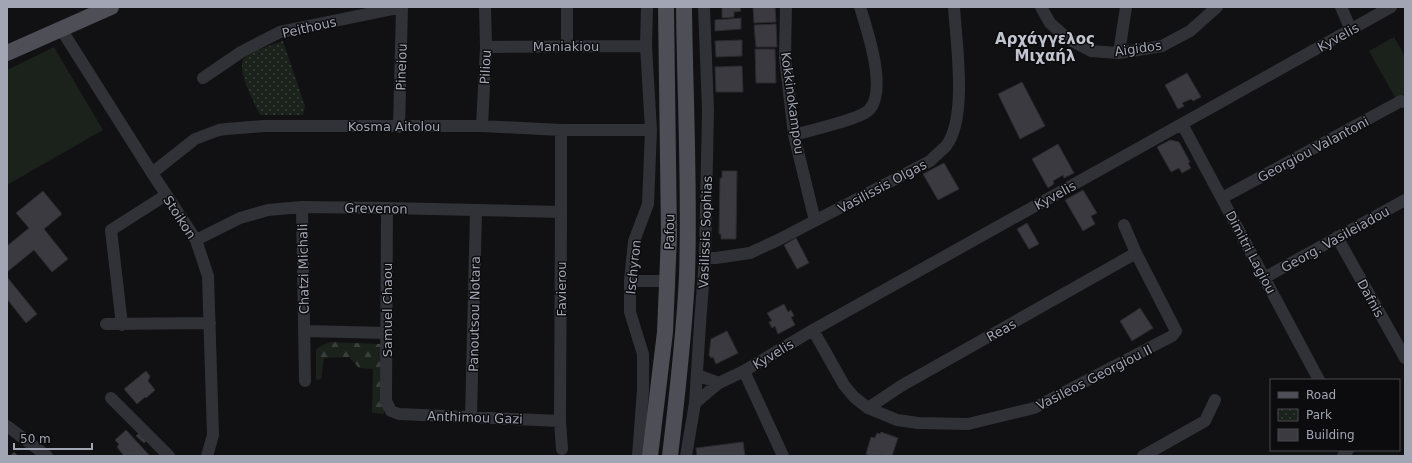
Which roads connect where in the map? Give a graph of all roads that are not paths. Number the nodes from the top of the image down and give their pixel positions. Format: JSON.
{"nodes":[{"id":1,"x":111,"y":7,"type":"edge"},
{"id":2,"x":402,"y":7,"type":"edge"},
{"id":3,"x":485,"y":7,"type":"edge"},
{"id":4,"x":567,"y":7,"type":"edge"},
{"id":5,"x":647,"y":7,"type":"edge"},
{"id":6,"x":666,"y":7,"type":"edge"},
{"id":7,"x":684,"y":7,"type":"edge"},
{"id":8,"x":704,"y":7,"type":"edge"},
{"id":9,"x":786,"y":7,"type":"edge"},
{"id":10,"x":860,"y":7,"type":"edge"},
{"id":11,"x":954,"y":7,"type":"edge"},
{"id":12,"x":1041,"y":7,"type":"edge"},
{"id":13,"x":1126,"y":7,"type":"edge"},
{"id":14,"x":1217,"y":7,"type":"edge"},
{"id":15,"x":1341,"y":7,"type":"edge"},
{"id":16,"x":1391,"y":7,"type":"edge"},
{"id":17,"x":61,"y":29,"type":"junction"},
{"id":18,"x":1351,"y":30,"type":"junction"},
{"id":19,"x":567,"y":46,"type":"junction"},
{"id":20,"x":646,"y":46,"type":"junction"},
{"id":21,"x":486,"y":47,"type":"junction"},
{"id":22,"x":7,"y":53,"type":"edge"},
{"id":23,"x":1119,"y":53,"type":"junction"},
{"id":24,"x":204,"y":78,"type":"dead end"},
{"id":25,"x":1405,"y":102,"type":"edge"},
{"id":26,"x":1182,"y":124,"type":"junction"},
{"id":27,"x":482,"y":126,"type":"junction"},
{"id":28,"x":399,"y":127,"type":"junction"},
{"id":29,"x":560,"y":130,"type":"junction"},
{"id":30,"x":651,"y":130,"type":"junction"},
{"id":31,"x":794,"y":135,"type":"junction"},
{"id":32,"x":152,"y":173,"type":"junction"},
{"id":33,"x":166,"y":195,"type":"junction"},
{"id":34,"x":1222,"y":198,"type":"junction"},
{"id":35,"x":1405,"y":200,"type":"edge"},
{"id":36,"x":302,"y":207,"type":"junction"},
{"id":37,"x":388,"y":208,"type":"junction"},
{"id":38,"x":476,"y":211,"type":"junction"},
{"id":39,"x":561,"y":212,"type":"junction"},
{"id":40,"x":815,"y":221,"type":"junction"},
{"id":41,"x":1124,"y":225,"type":"dead end"},
{"id":42,"x":1337,"y":237,"type":"junction"},
{"id":43,"x":196,"y":240,"type":"junction"},
{"id":44,"x":1136,"y":254,"type":"junction"},
{"id":45,"x":706,"y":258,"type":"junction"},
{"id":46,"x":1264,"y":278,"type":"junction"},
{"id":47,"x":630,"y":281,"type":"junction"},
{"id":48,"x":667,"y":281,"type":"junction"},
{"id":49,"x":210,"y":323,"type":"junction"},
{"id":50,"x":106,"y":324,"type":"dead end"},
{"id":51,"x":122,"y":324,"type":"junction"},
{"id":52,"x":813,"y":330,"type":"junction"},
{"id":53,"x":304,"y":331,"type":"junction"},
{"id":54,"x":387,"y":333,"type":"junction"},
{"id":55,"x":1405,"y":358,"type":"edge"},
{"id":56,"x":744,"y":371,"type":"junction"},
{"id":57,"x":698,"y":375,"type":"junction"},
{"id":58,"x":1318,"y":379,"type":"edge"},
{"id":59,"x":305,"y":381,"type":"dead end"},
{"id":60,"x":719,"y":383,"type":"junction"},
{"id":61,"x":111,"y":398,"type":"dead end"},
{"id":62,"x":1215,"y":400,"type":"dead end"},
{"id":63,"x":695,"y":403,"type":"junction"},
{"id":64,"x":868,"y":408,"type":"junction"},
{"id":65,"x":391,"y":411,"type":"joint"},
{"id":66,"x":471,"y":417,"type":"junction"},
{"id":67,"x":560,"y":421,"type":"junction"},
{"id":68,"x":7,"y":426,"type":"edge"},
{"id":69,"x":690,"y":428,"type":"junction"},
{"id":70,"x":562,"y":449,"type":"dead end"},
{"id":71,"x":671,"y":449,"type":"edge"},
{"id":72,"x":47,"y":456,"type":"edge"},
{"id":73,"x":170,"y":456,"type":"edge"},
{"id":74,"x":207,"y":456,"type":"edge"},
{"id":75,"x":638,"y":456,"type":"edge"},
{"id":76,"x":650,"y":456,"type":"edge"},
{"id":77,"x":686,"y":456,"type":"edge"},
{"id":78,"x":783,"y":456,"type":"edge"},
{"id":79,"x":1143,"y":456,"type":"edge"}],
"edges":[{"from":1,"to":17,"type":"main road"},
{"from":2,"to":24,"type":"street","name":"Peithous"},
{"from":2,"to":28,"type":"street","name":"Pineiou"},
{"from":3,"to":21,"type":"street","name":"Piliou"},
{"from":4,"to":19,"type":"street"},
{"from":5,"to":20,"type":"street","name":"Ischyron"},
{"from":6,"to":48,"type":"main road","name":"Pafou"},
{"from":7,"to":71,"type":"main road","name":"Pafou"},
{"from":8,"to":45,"type":"street","name":"Vasilissis Sophias"},
{"from":9,"to":31,"type":"street","name":"Kokkinokampou"},
{"from":10,"to":31,"type":"street"},
{"from":11,"to":40,"type":"street","name":"Vasilissis Olgas"},
{"from":12,"to":23,"type":"street","name":"Aigidos"},
{"from":13,"to":23,"type":"street"},
{"from":14,"to":23,"type":"street","name":"Aigidos"},
{"from":15,"to":18,"type":"street"},
{"from":16,"to":18,"type":"street","name":"Kyvelis"},
{"from":17,"to":22,"type":"main road"},
{"from":17,"to":32,"type":"street","name":"Stoikon"},
{"from":18,"to":26,"type":"street","name":"Kyvelis"},
{"from":19,"to":20,"type":"street","name":"Maniakiou"},
{"from":19,"to":21,"type":"street","name":"Maniakiou"},
{"from":20,"to":30,"type":"street","name":"Ischyron"},
{"from":21,"to":27,"type":"street","name":"Piliou"},
{"from":25,"to":34,"type":"street","name":"Georgiou Valantoni"},
{"from":26,"to":34,"type":"street","name":"Dimitri Lagiou"},
{"from":26,"to":52,"type":"street","name":"Kyvelis"},
{"from":27,"to":28,"type":"street","name":"Kosma Aitolou"},
{"from":27,"to":29,"type":"street","name":"Kosma Aitolou"},
{"from":28,"to":32,"type":"street","name":"Kosma Aitolou"},
{"from":29,"to":30,"type":"street","name":"Kosma Aitolou"},
{"from":29,"to":39,"type":"street","name":"Favierou"},
{"from":30,"to":47,"type":"street","name":"Ischyron"},
{"from":31,"to":40,"type":"street","name":"Kokkinokampou"},
{"from":32,"to":33,"type":"street","name":"Stoikon"},
{"from":33,"to":43,"type":"street","name":"Stoikon"},
{"from":33,"to":51,"type":"street"},
{"from":34,"to":46,"type":"street","name":"Dimitri Lagiou"},
{"from":35,"to":42,"type":"street","name":"Georg. Vasileiadou"},
{"from":36,"to":37,"type":"street","name":"Grevenon"},
{"from":36,"to":43,"type":"street","name":"Grevenon"},
{"from":36,"to":53,"type":"street","name":"Chatzi Michali"},
{"from":37,"to":38,"type":"street","name":"Grevenon"},
{"from":37,"to":54,"type":"street","name":"Samuel Chaou"},
{"from":38,"to":39,"type":"street","name":"Grevenon"},
{"from":38,"to":66,"type":"street","name":"Panoutsou Notara"},
{"from":39,"to":67,"type":"street","name":"Favierou"},
{"from":40,"to":45,"type":"street","name":"Vasilissis Olgas"},
{"from":41,"to":44,"type":"street"},
{"from":42,"to":46,"type":"street","name":"Georg. Vasileiadou"},
{"from":42,"to":55,"type":"street","name":"Dafnis"},
{"from":43,"to":49,"type":"street","name":"Stoikon"},
{"from":44,"to":64,"type":"street","name":"Reas"},
{"from":44,"to":64,"type":"street","name":"Vasileos Georgiou II"},
{"from":45,"to":57,"type":"street","name":"Vasilissis Sophias"},
{"from":46,"to":58,"type":"street","name":"Dimitri Lagiou"},
{"from":47,"to":48,"type":"street"},
{"from":47,"to":75,"type":"street","name":"Ischyron"},
{"from":48,"to":76,"type":"main road","name":"Pafou"},
{"from":49,"to":51,"type":"street"},
{"from":49,"to":74,"type":"street","name":"Stoikon"},
{"from":50,"to":51,"type":"street"},
{"from":52,"to":56,"type":"street","name":"Kyvelis"},
{"from":52,"to":64,"type":"street","name":"Vasileos Georgiou II"},
{"from":53,"to":54,"type":"street","name":"Chatzi Michali"},
{"from":53,"to":59,"type":"street","name":"Chatzi Michali"},
{"from":54,"to":65,"type":"street","name":"Samuel Chaou"},
{"from":56,"to":60,"type":"street","name":"Kyvelis"},
{"from":56,"to":78,"type":"street"},
{"from":57,"to":60,"type":"street"},
{"from":57,"to":63,"type":"street","name":"Vasilissis Sophias"},
{"from":60,"to":63,"type":"street","name":"Kyvelis"},
{"from":61,"to":73,"type":"street"},
{"from":62,"to":79,"type":"street"},
{"from":63,"to":69,"type":"street","name":"Vasilissis Sophias"},
{"from":65,"to":66,"type":"street","name":"Anthimou Gazi"},
{"from":66,"to":67,"type":"street","name":"Anthimou Gazi"},
{"from":67,"to":70,"type":"street","name":"Favierou"},
{"from":68,"to":72,"type":"street"},
{"from":69,"to":71,"type":"street"},
{"from":69,"to":77,"type":"street","name":"Vasilissis Sophias"}]}
